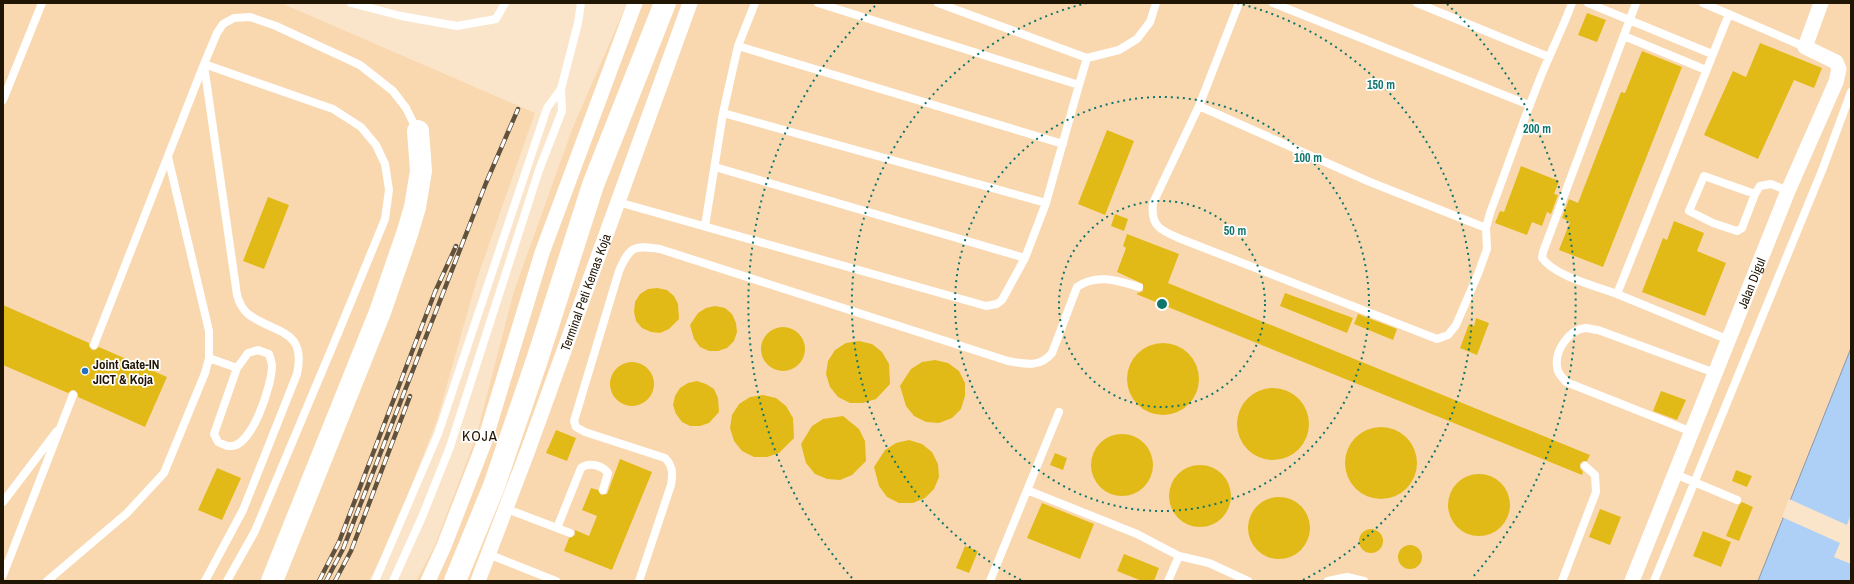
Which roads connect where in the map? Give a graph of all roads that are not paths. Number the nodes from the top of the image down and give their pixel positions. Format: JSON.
{"nodes":[{"id":1,"x":42,"y":3,"type":"edge"},
{"id":2,"x":351,"y":3,"type":"edge"},
{"id":3,"x":505,"y":3,"type":"edge"},
{"id":4,"x":581,"y":3,"type":"edge"},
{"id":5,"x":635,"y":3,"type":"edge"},
{"id":6,"x":665,"y":3,"type":"edge"},
{"id":7,"x":690,"y":3,"type":"edge"},
{"id":8,"x":755,"y":3,"type":"edge"},
{"id":9,"x":818,"y":3,"type":"edge"},
{"id":10,"x":938,"y":3,"type":"edge"},
{"id":11,"x":1156,"y":3,"type":"edge"},
{"id":12,"x":1239,"y":3,"type":"edge"},
{"id":13,"x":1273,"y":3,"type":"edge"},
{"id":14,"x":1417,"y":3,"type":"edge"},
{"id":15,"x":1572,"y":3,"type":"edge"},
{"id":16,"x":1588,"y":3,"type":"edge"},
{"id":17,"x":1636,"y":3,"type":"edge"},
{"id":18,"x":1703,"y":3,"type":"edge"},
{"id":19,"x":1821,"y":3,"type":"edge"},
{"id":20,"x":1729,"y":14,"type":"junction"},
{"id":21,"x":1630,"y":20,"type":"junction"},
{"id":22,"x":1624,"y":36,"type":"junction"},
{"id":23,"x":738,"y":46,"type":"junction"},
{"id":24,"x":1804,"y":47,"type":"junction"},
{"id":25,"x":1712,"y":54,"type":"junction"},
{"id":26,"x":1548,"y":57,"type":"junction"},
{"id":27,"x":1087,"y":58,"type":"junction"},
{"id":28,"x":204,"y":64,"type":"junction"},
{"id":29,"x":1706,"y":70,"type":"junction"},
{"id":30,"x":1079,"y":85,"type":"junction"},
{"id":31,"x":561,"y":89,"type":"junction"},
{"id":32,"x":1851,"y":92,"type":"edge"},
{"id":33,"x":3,"y":100,"type":"edge"},
{"id":34,"x":1529,"y":105,"type":"junction"},
{"id":35,"x":1199,"y":106,"type":"junction"},
{"id":36,"x":723,"y":113,"type":"junction"},
{"id":37,"x":418,"y":131,"type":"joint"},
{"id":38,"x":1063,"y":144,"type":"junction"},
{"id":39,"x":168,"y":157,"type":"junction"},
{"id":40,"x":715,"y":167,"type":"junction"},
{"id":41,"x":1788,"y":191,"type":"junction"},
{"id":42,"x":1755,"y":194,"type":"junction"},
{"id":43,"x":618,"y":202,"type":"junction"},
{"id":44,"x":1046,"y":203,"type":"junction"},
{"id":45,"x":705,"y":226,"type":"junction"},
{"id":46,"x":1486,"y":228,"type":"junction"},
{"id":47,"x":1025,"y":258,"type":"junction"},
{"id":48,"x":1139,"y":287,"type":"dead end"},
{"id":49,"x":1618,"y":294,"type":"junction"},
{"id":50,"x":479,"y":312,"type":"junction"},
{"id":51,"x":491,"y":316,"type":"junction"},
{"id":52,"x":1729,"y":340,"type":"junction"},
{"id":53,"x":94,"y":345,"type":"dead end"},
{"id":54,"x":209,"y":358,"type":"junction"},
{"id":55,"x":237,"y":368,"type":"junction"},
{"id":56,"x":1715,"y":373,"type":"junction"},
{"id":57,"x":73,"y":395,"type":"dead end"},
{"id":58,"x":1059,"y":412,"type":"dead end"},
{"id":59,"x":63,"y":422,"type":"junction"},
{"id":60,"x":1692,"y":432,"type":"junction"},
{"id":61,"x":1585,"y":466,"type":"dead end"},
{"id":62,"x":1675,"y":474,"type":"junction"},
{"id":63,"x":1694,"y":482,"type":"junction"},
{"id":64,"x":603,"y":490,"type":"dead end"},
{"id":65,"x":1027,"y":490,"type":"junction"},
{"id":66,"x":1737,"y":500,"type":"dead end"},
{"id":67,"x":3,"y":502,"type":"edge"},
{"id":68,"x":506,"y":509,"type":"junction"},
{"id":69,"x":557,"y":528,"type":"junction"},
{"id":70,"x":570,"y":533,"type":"dead end"},
{"id":71,"x":488,"y":554,"type":"junction"},
{"id":72,"x":1179,"y":556,"type":"junction"},
{"id":73,"x":3,"y":575,"type":"edge"},
{"id":74,"x":47,"y":581,"type":"edge"},
{"id":75,"x":205,"y":581,"type":"edge"},
{"id":76,"x":227,"y":581,"type":"edge"},
{"id":77,"x":272,"y":581,"type":"edge"},
{"id":78,"x":376,"y":581,"type":"edge"},
{"id":79,"x":393,"y":581,"type":"edge"},
{"id":80,"x":428,"y":581,"type":"edge"},
{"id":81,"x":454,"y":581,"type":"edge"},
{"id":82,"x":478,"y":581,"type":"edge"},
{"id":83,"x":556,"y":581,"type":"edge"},
{"id":84,"x":639,"y":581,"type":"edge"},
{"id":85,"x":990,"y":581,"type":"edge"},
{"id":86,"x":1168,"y":581,"type":"edge"},
{"id":87,"x":1248,"y":581,"type":"edge"},
{"id":88,"x":1328,"y":581,"type":"edge"},
{"id":89,"x":1364,"y":581,"type":"edge"},
{"id":90,"x":1562,"y":581,"type":"edge"},
{"id":91,"x":1632,"y":581,"type":"edge"},
{"id":92,"x":1654,"y":581,"type":"edge"}],
"edges":[{"from":1,"to":33,"type":"lane"},
{"from":2,"to":3,"type":"lane"},
{"from":4,"to":31,"type":"lane"},
{"from":5,"to":80,"type":"street"},
{"from":6,"to":81,"type":"highway"},
{"from":7,"to":43,"type":"street","name":"Terminal Peti Kemas Koja"},
{"from":8,"to":23,"type":"lane"},
{"from":9,"to":30,"type":"lane"},
{"from":10,"to":27,"type":"lane"},
{"from":11,"to":27,"type":"lane"},
{"from":12,"to":35,"type":"lane"},
{"from":13,"to":34,"type":"lane"},
{"from":14,"to":26,"type":"lane"},
{"from":15,"to":26,"type":"lane"},
{"from":16,"to":21,"type":"lane"},
{"from":17,"to":21,"type":"lane"},
{"from":18,"to":20,"type":"lane"},
{"from":19,"to":24,"type":"street"},
{"from":20,"to":24,"type":"lane"},
{"from":20,"to":25,"type":"lane"},
{"from":21,"to":22,"type":"lane"},
{"from":21,"to":25,"type":"lane"},
{"from":22,"to":29,"type":"lane"},
{"from":22,"to":49,"type":"lane"},
{"from":23,"to":36,"type":"lane"},
{"from":23,"to":38,"type":"lane"},
{"from":24,"to":41,"type":"street","name":"Jalan Digul"},
{"from":25,"to":29,"type":"lane"},
{"from":26,"to":34,"type":"lane"},
{"from":27,"to":30,"type":"lane"},
{"from":28,"to":37,"type":"lane"},
{"from":28,"to":39,"type":"lane"},
{"from":28,"to":75,"type":"lane"},
{"from":28,"to":76,"type":"lane"},
{"from":29,"to":49,"type":"lane"},
{"from":30,"to":38,"type":"lane"},
{"from":31,"to":50,"type":"lane"},
{"from":31,"to":51,"type":"lane"},
{"from":32,"to":63,"type":"lane"},
{"from":34,"to":46,"type":"lane"},
{"from":35,"to":46,"type":"lane"},
{"from":35,"to":46,"type":"lane"},
{"from":36,"to":40,"type":"lane"},
{"from":36,"to":44,"type":"lane"},
{"from":37,"to":77,"type":"highway"},
{"from":38,"to":44,"type":"lane"},
{"from":39,"to":53,"type":"lane"},
{"from":39,"to":54,"type":"lane"},
{"from":40,"to":45,"type":"lane"},
{"from":40,"to":47,"type":"lane"},
{"from":41,"to":42,"type":"lane"},
{"from":41,"to":52,"type":"street","name":"Jalan Digul"},
{"from":42,"to":42,"type":"lane"},
{"from":43,"to":45,"type":"lane"},
{"from":43,"to":68,"type":"street","name":"Terminal Peti Kemas Koja"},
{"from":44,"to":47,"type":"lane"},
{"from":45,"to":47,"type":"lane"},
{"from":48,"to":84,"type":"lane"},
{"from":49,"to":52,"type":"lane"},
{"from":50,"to":51,"type":"lane"},
{"from":50,"to":78,"type":"lane"},
{"from":51,"to":79,"type":"lane"},
{"from":52,"to":56,"type":"street","name":"Jalan Digul"},
{"from":54,"to":55,"type":"lane"},
{"from":54,"to":74,"type":"lane"},
{"from":55,"to":55,"type":"lane"},
{"from":56,"to":60,"type":"street","name":"Jalan Digul"},
{"from":56,"to":60,"type":"lane"},
{"from":57,"to":59,"type":"lane"},
{"from":58,"to":65,"type":"lane"},
{"from":59,"to":67,"type":"lane"},
{"from":59,"to":73,"type":"lane"},
{"from":60,"to":62,"type":"street","name":"Jalan Digul"},
{"from":61,"to":90,"type":"lane"},
{"from":62,"to":63,"type":"lane"},
{"from":62,"to":91,"type":"street","name":"Jalan Digul"},
{"from":63,"to":66,"type":"lane"},
{"from":63,"to":92,"type":"lane"},
{"from":64,"to":69,"type":"lane"},
{"from":65,"to":72,"type":"lane"},
{"from":65,"to":85,"type":"lane"},
{"from":68,"to":69,"type":"lane"},
{"from":68,"to":71,"type":"street","name":"Terminal Peti Kemas Koja"},
{"from":69,"to":70,"type":"lane"},
{"from":71,"to":82,"type":"street","name":"Terminal Peti Kemas Koja"},
{"from":71,"to":83,"type":"lane"},
{"from":72,"to":86,"type":"lane"},
{"from":72,"to":87,"type":"lane"},
{"from":88,"to":89,"type":"lane"}]}
